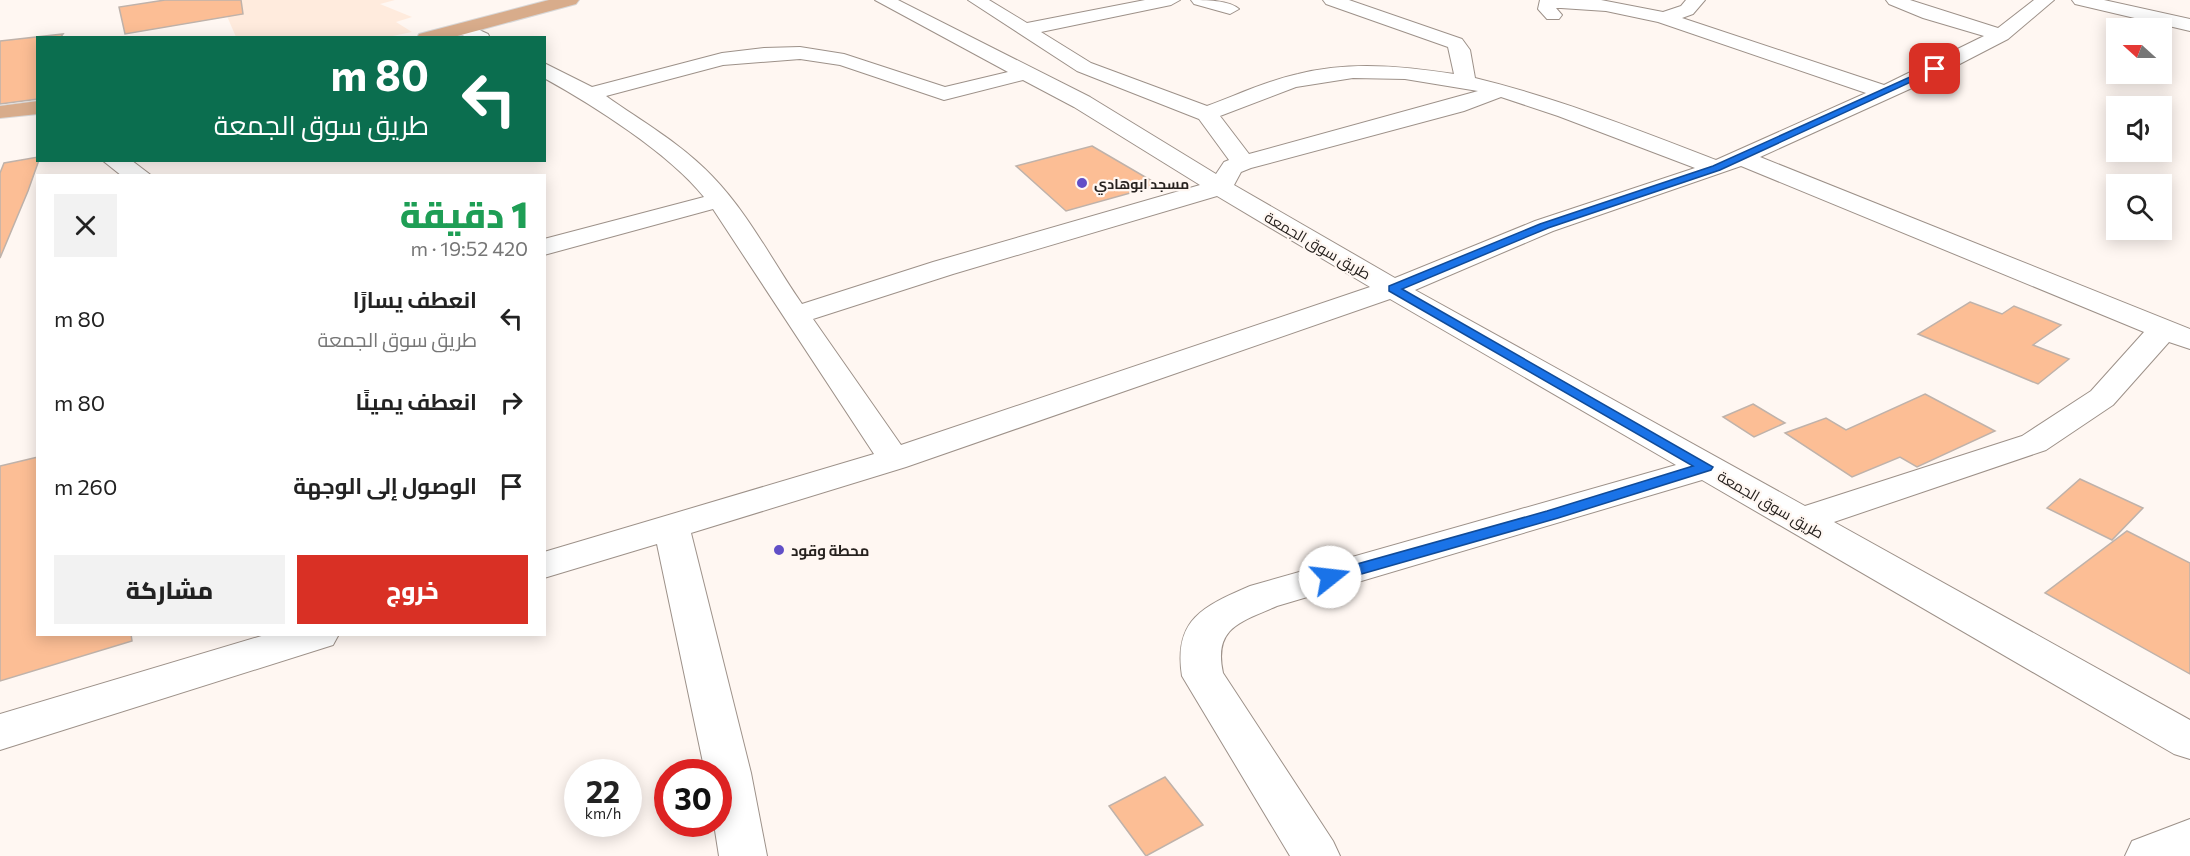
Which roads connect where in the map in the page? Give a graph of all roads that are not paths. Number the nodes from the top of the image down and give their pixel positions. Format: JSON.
{"nodes":[{"id":1,"x":570,"y":0,"type":"edge"},
{"id":2,"x":884,"y":0,"type":"edge"},
{"id":3,"x":977,"y":0,"type":"edge"},
{"id":4,"x":1171,"y":0,"type":"edge"},
{"id":5,"x":1200,"y":0,"type":"edge"},
{"id":6,"x":1332,"y":0,"type":"edge"},
{"id":7,"x":1696,"y":0,"type":"edge"},
{"id":8,"x":1895,"y":0,"type":"edge"},
{"id":9,"x":2045,"y":0,"type":"edge"},
{"id":10,"x":2081,"y":0,"type":"edge"},
{"id":11,"x":1230,"y":9,"type":"dead end"},
{"id":12,"x":1552,"y":15,"type":"dead end"},
{"id":13,"x":1664,"y":18,"type":"junction"},
{"id":14,"x":2190,"y":25,"type":"edge"},
{"id":15,"x":1023,"y":30,"type":"junction"},
{"id":16,"x":472,"y":33,"type":"edge"},
{"id":17,"x":2001,"y":35,"type":"junction"},
{"id":18,"x":444,"y":36,"type":"edge"},
{"id":19,"x":546,"y":70,"type":"edge"},
{"id":20,"x":1026,"y":73,"type":"junction"},
{"id":21,"x":1465,"y":82,"type":"junction"},
{"id":22,"x":1502,"y":90,"type":"junction"},
{"id":23,"x":1883,"y":92,"type":"junction"},
{"id":24,"x":589,"y":94,"type":"junction"},
{"id":25,"x":36,"y":107,"type":"edge"},
{"id":26,"x":0,"y":112,"type":"edge"},
{"id":27,"x":1207,"y":114,"type":"junction"},
{"id":28,"x":116,"y":162,"type":"edge"},
{"id":29,"x":1244,"y":163,"type":"junction"},
{"id":30,"x":1728,"y":163,"type":"junction"},
{"id":31,"x":136,"y":174,"type":"edge"},
{"id":32,"x":1220,"y":187,"type":"junction"},
{"id":33,"x":719,"y":200,"type":"junction"},
{"id":34,"x":546,"y":246,"type":"edge"},
{"id":35,"x":1393,"y":289,"type":"junction"},
{"id":36,"x":796,"y":315,"type":"junction"},
{"id":37,"x":2176,"y":334,"type":"edge"},
{"id":38,"x":894,"y":459,"type":"junction"},
{"id":39,"x":1706,"y":467,"type":"junction"},
{"id":40,"x":1799,"y":521,"type":"junction"},
{"id":41,"x":671,"y":525,"type":"junction"},
{"id":42,"x":546,"y":564,"type":"edge"},
{"id":43,"x":312,"y":636,"type":"edge"},
{"id":44,"x":0,"y":732,"type":"edge"},
{"id":45,"x":2190,"y":741,"type":"edge"},
{"id":46,"x":2190,"y":840,"type":"edge"},
{"id":47,"x":743,"y":856,"type":"edge"},
{"id":48,"x":1316,"y":856,"type":"edge"},
{"id":49,"x":2149,"y":856,"type":"edge"}],
"edges":[{"from":1,"to":16,"type":"main road"},
{"from":2,"to":20,"type":"street","name":"طريق سوق الجمعة"},
{"from":3,"to":15,"type":"street"},
{"from":4,"to":15,"type":"street"},
{"from":5,"to":11,"type":"street"},
{"from":6,"to":21,"type":"street"},
{"from":7,"to":13,"type":"street"},
{"from":8,"to":17,"type":"street"},
{"from":9,"to":17,"type":"street"},
{"from":10,"to":14,"type":"street"},
{"from":12,"to":13,"type":"street"},
{"from":13,"to":23,"type":"street"},
{"from":15,"to":27,"type":"street"},
{"from":16,"to":18,"type":"main road"},
{"from":17,"to":23,"type":"street"},
{"from":19,"to":24,"type":"street"},
{"from":20,"to":24,"type":"street"},
{"from":20,"to":32,"type":"street","name":"طريق سوق الجمعة"},
{"from":21,"to":22,"type":"street"},
{"from":21,"to":27,"type":"street"},
{"from":22,"to":29,"type":"street"},
{"from":22,"to":30,"type":"street"},
{"from":23,"to":30,"type":"street"},
{"from":24,"to":33,"type":"street"},
{"from":25,"to":26,"type":"main road"},
{"from":27,"to":29,"type":"street"},
{"from":28,"to":31,"type":"street"},
{"from":29,"to":32,"type":"street"},
{"from":30,"to":35,"type":"street"},
{"from":30,"to":37,"type":"street"},
{"from":32,"to":35,"type":"street","name":"طريق سوق الجمعة"},
{"from":32,"to":36,"type":"street"},
{"from":33,"to":34,"type":"street"},
{"from":33,"to":36,"type":"street"},
{"from":35,"to":38,"type":"street"},
{"from":35,"to":39,"type":"street","name":"طريق سوق الجمعة"},
{"from":36,"to":38,"type":"street"},
{"from":37,"to":40,"type":"street"},
{"from":38,"to":41,"type":"street"},
{"from":39,"to":40,"type":"street","name":"طريق سوق الجمعة"},
{"from":39,"to":48,"type":"street"},
{"from":40,"to":45,"type":"street","name":"طريق سوق الجمعة"},
{"from":41,"to":42,"type":"street"},
{"from":41,"to":47,"type":"street"},
{"from":43,"to":44,"type":"street"},
{"from":46,"to":49,"type":"street"}]}
